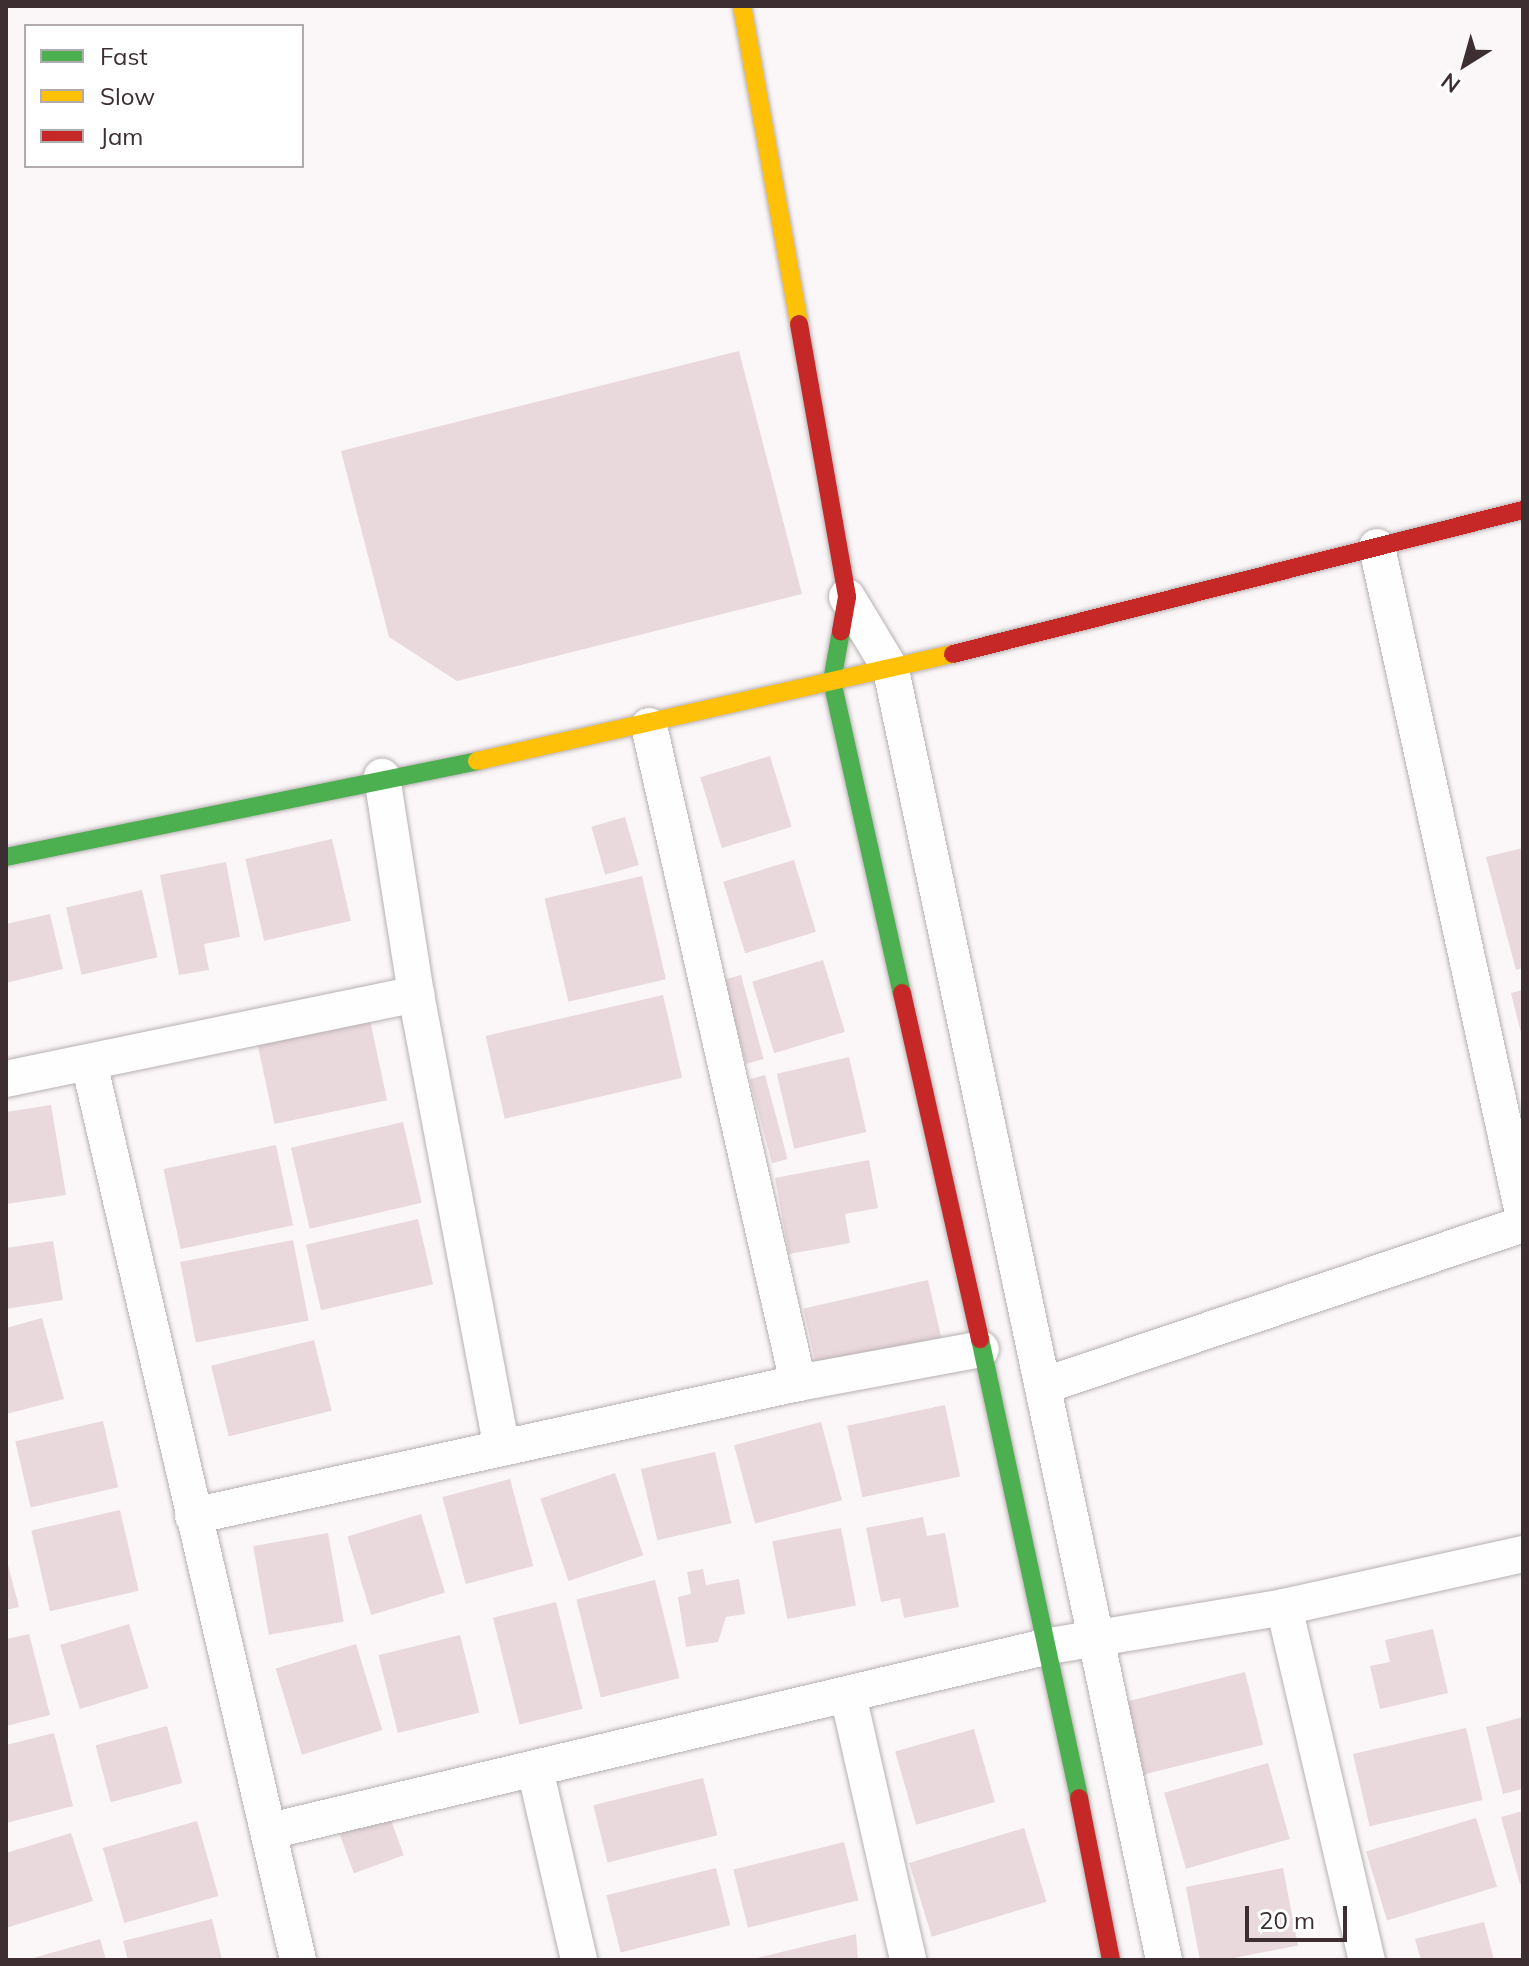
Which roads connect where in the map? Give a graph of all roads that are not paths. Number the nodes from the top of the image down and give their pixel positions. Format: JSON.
{"nodes":[{"id":1,"x":742,"y":6,"type":"edge"},
{"id":2,"x":1523,"y":510,"type":"edge"},
{"id":3,"x":1377,"y":547,"type":"junction"},
{"id":4,"x":847,"y":597,"type":"junction"},
{"id":5,"x":891,"y":670,"type":"junction"},
{"id":6,"x":832,"y":681,"type":"junction"},
{"id":7,"x":649,"y":726,"type":"junction"},
{"id":8,"x":382,"y":777,"type":"junction"},
{"id":9,"x":6,"y":857,"type":"edge"},
{"id":10,"x":416,"y":994,"type":"junction"},
{"id":11,"x":89,"y":1063,"type":"junction"},
{"id":12,"x":6,"y":1079,"type":"edge"},
{"id":13,"x":1523,"y":1213,"type":"edge"},
{"id":14,"x":1523,"y":1224,"type":"edge"},
{"id":15,"x":981,"y":1349,"type":"junction"},
{"id":16,"x":798,"y":1383,"type":"junction"},
{"id":17,"x":1046,"y":1385,"type":"junction"},
{"id":18,"x":502,"y":1448,"type":"junction"},
{"id":19,"x":193,"y":1516,"type":"junction"},
{"id":20,"x":1523,"y":1554,"type":"edge"},
{"id":21,"x":1284,"y":1607,"type":"junction"},
{"id":22,"x":1097,"y":1640,"type":"junction"},
{"id":23,"x":1049,"y":1646,"type":"junction"},
{"id":24,"x":848,"y":1695,"type":"junction"},
{"id":25,"x":535,"y":1769,"type":"junction"},
{"id":26,"x":270,"y":1831,"type":"junction"},
{"id":27,"x":298,"y":1960,"type":"edge"},
{"id":28,"x":579,"y":1960,"type":"edge"},
{"id":29,"x":908,"y":1960,"type":"edge"},
{"id":30,"x":1111,"y":1960,"type":"edge"},
{"id":31,"x":1164,"y":1960,"type":"edge"},
{"id":32,"x":1367,"y":1960,"type":"edge"}],
"edges":[{"from":1,"to":4,"type":"street"},
{"from":2,"to":3,"type":"street"},
{"from":3,"to":5,"type":"street"},
{"from":3,"to":13,"type":"street"},
{"from":4,"to":5,"type":"street"},
{"from":4,"to":6,"type":"street"},
{"from":5,"to":6,"type":"street"},
{"from":5,"to":17,"type":"street"},
{"from":6,"to":7,"type":"street"},
{"from":6,"to":15,"type":"street"},
{"from":7,"to":8,"type":"street"},
{"from":7,"to":16,"type":"street"},
{"from":8,"to":9,"type":"street"},
{"from":8,"to":10,"type":"street"},
{"from":10,"to":11,"type":"street"},
{"from":10,"to":18,"type":"street"},
{"from":11,"to":12,"type":"street"},
{"from":11,"to":19,"type":"street"},
{"from":14,"to":17,"type":"street"},
{"from":15,"to":16,"type":"street"},
{"from":15,"to":23,"type":"street"},
{"from":16,"to":18,"type":"street"},
{"from":17,"to":22,"type":"street"},
{"from":18,"to":19,"type":"street"},
{"from":19,"to":26,"type":"street"},
{"from":20,"to":21,"type":"street"},
{"from":21,"to":22,"type":"street"},
{"from":21,"to":32,"type":"street"},
{"from":22,"to":23,"type":"street"},
{"from":22,"to":31,"type":"street"},
{"from":23,"to":24,"type":"street"},
{"from":23,"to":30,"type":"street"},
{"from":24,"to":25,"type":"street"},
{"from":24,"to":29,"type":"street"},
{"from":25,"to":26,"type":"street"},
{"from":25,"to":28,"type":"street"},
{"from":26,"to":27,"type":"street"}]}
